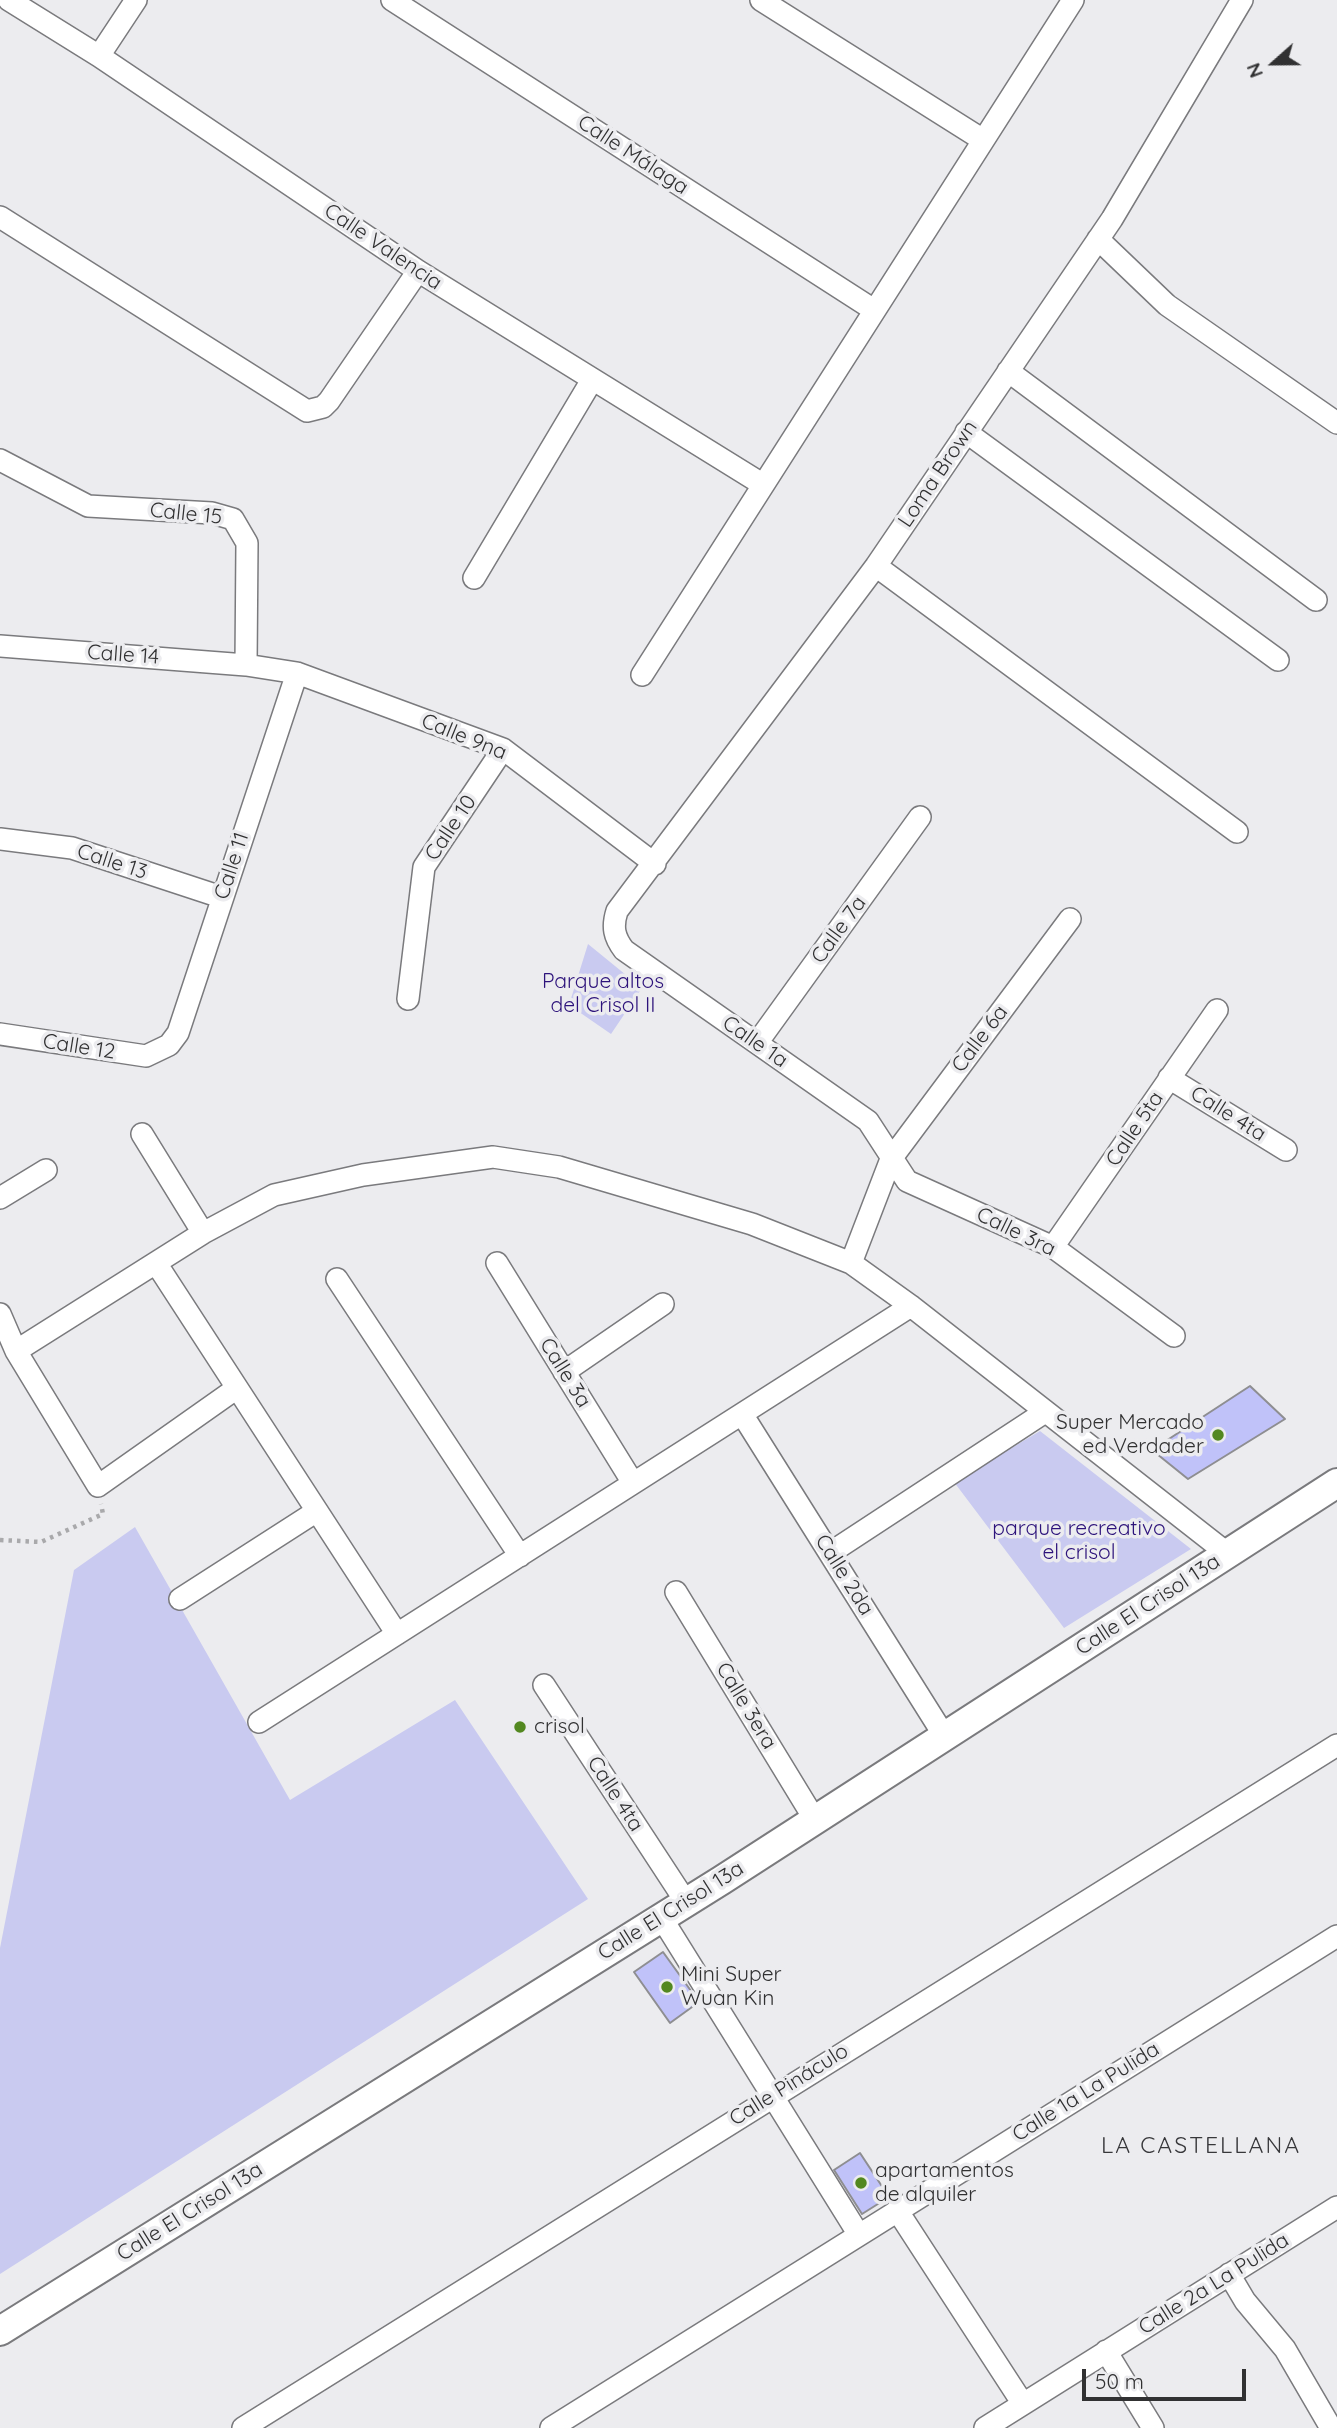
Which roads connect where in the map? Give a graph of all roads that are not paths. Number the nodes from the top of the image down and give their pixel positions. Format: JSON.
{"nodes":[{"id":1,"x":9,"y":0,"type":"edge"},
{"id":2,"x":136,"y":0,"type":"edge"},
{"id":3,"x":392,"y":0,"type":"edge"},
{"id":4,"x":761,"y":0,"type":"edge"},
{"id":5,"x":1073,"y":0,"type":"edge"},
{"id":6,"x":1242,"y":0,"type":"edge"},
{"id":7,"x":99,"y":56,"type":"junction"},
{"id":8,"x":983,"y":140,"type":"junction"},
{"id":9,"x":0,"y":217,"type":"edge"},
{"id":10,"x":1098,"y":239,"type":"junction"},
{"id":11,"x":418,"y":271,"type":"junction"},
{"id":12,"x":874,"y":310,"type":"junction"},
{"id":13,"x":1008,"y":371,"type":"junction"},
{"id":14,"x":592,"y":380,"type":"junction"},
{"id":15,"x":1337,"y":423,"type":"edge"},
{"id":16,"x":967,"y":432,"type":"junction"},
{"id":17,"x":0,"y":460,"type":"edge"},
{"id":18,"x":762,"y":484,"type":"junction"},
{"id":19,"x":876,"y":566,"type":"junction"},
{"id":20,"x":474,"y":578,"type":"dead end"},
{"id":21,"x":1316,"y":600,"type":"dead end"},
{"id":22,"x":0,"y":646,"type":"edge"},
{"id":23,"x":1278,"y":660,"type":"dead end"},
{"id":24,"x":246,"y":665,"type":"junction"},
{"id":25,"x":297,"y":673,"type":"junction"},
{"id":26,"x":642,"y":675,"type":"dead end"},
{"id":27,"x":503,"y":749,"type":"junction"},
{"id":28,"x":920,"y":817,"type":"dead end"},
{"id":29,"x":1237,"y":832,"type":"dead end"},
{"id":30,"x":0,"y":839,"type":"edge"},
{"id":31,"x":655,"y":864,"type":"junction"},
{"id":32,"x":221,"y":897,"type":"junction"},
{"id":33,"x":1070,"y":919,"type":"dead end"},
{"id":34,"x":614,"y":932,"type":"joint"},
{"id":35,"x":408,"y":999,"type":"dead end"},
{"id":36,"x":1217,"y":1010,"type":"dead end"},
{"id":37,"x":0,"y":1034,"type":"edge"},
{"id":38,"x":757,"y":1043,"type":"junction"},
{"id":39,"x":158,"y":1052,"type":"joint"},
{"id":40,"x":1170,"y":1078,"type":"junction"},
{"id":41,"x":142,"y":1133,"type":"dead end"},
{"id":42,"x":1286,"y":1150,"type":"dead end"},
{"id":43,"x":891,"y":1159,"type":"junction"},
{"id":44,"x":46,"y":1171,"type":"dead end"},
{"id":45,"x":0,"y":1198,"type":"edge"},
{"id":46,"x":203,"y":1233,"type":"junction"},
{"id":47,"x":1053,"y":1247,"type":"junction"},
{"id":48,"x":497,"y":1262,"type":"dead end"},
{"id":49,"x":156,"y":1263,"type":"junction"},
{"id":50,"x":850,"y":1263,"type":"junction"},
{"id":51,"x":337,"y":1279,"type":"dead end"},
{"id":52,"x":663,"y":1304,"type":"dead end"},
{"id":53,"x":911,"y":1306,"type":"junction"},
{"id":54,"x":0,"y":1314,"type":"edge"},
{"id":55,"x":1174,"y":1336,"type":"dead end"},
{"id":56,"x":16,"y":1351,"type":"junction"},
{"id":57,"x":565,"y":1372,"type":"junction"},
{"id":58,"x":237,"y":1388,"type":"junction"},
{"id":59,"x":1045,"y":1412,"type":"junction"},
{"id":60,"x":742,"y":1413,"type":"junction"},
{"id":61,"x":633,"y":1483,"type":"junction"},
{"id":62,"x":1337,"y":1483,"type":"edge"},
{"id":63,"x":317,"y":1511,"type":"junction"},
{"id":64,"x":830,"y":1553,"type":"junction"},
{"id":65,"x":1228,"y":1554,"type":"junction"},
{"id":66,"x":520,"y":1556,"type":"junction"},
{"id":67,"x":676,"y":1592,"type":"dead end"},
{"id":68,"x":180,"y":1599,"type":"dead end"},
{"id":69,"x":397,"y":1634,"type":"junction"},
{"id":70,"x":544,"y":1685,"type":"dead end"},
{"id":71,"x":258,"y":1723,"type":"dead end"},
{"id":72,"x":945,"y":1737,"type":"junction"},
{"id":73,"x":1337,"y":1745,"type":"edge"},
{"id":74,"x":815,"y":1820,"type":"junction"},
{"id":75,"x":686,"y":1902,"type":"junction"},
{"id":76,"x":661,"y":1917,"type":"junction"},
{"id":77,"x":1337,"y":1936,"type":"edge"},
{"id":78,"x":772,"y":2096,"type":"junction"},
{"id":79,"x":1337,"y":2207,"type":"edge"},
{"id":80,"x":897,"y":2210,"type":"junction"},
{"id":81,"x":859,"y":2235,"type":"junction"},
{"id":82,"x":1229,"y":2274,"type":"junction"},
{"id":83,"x":0,"y":2331,"type":"edge"},
{"id":84,"x":1106,"y":2351,"type":"junction"},
{"id":85,"x":1023,"y":2404,"type":"junction"},
{"id":86,"x":243,"y":2428,"type":"edge"},
{"id":87,"x":551,"y":2428,"type":"edge"},
{"id":88,"x":985,"y":2428,"type":"edge"},
{"id":89,"x":1153,"y":2428,"type":"edge"},
{"id":90,"x":1331,"y":2428,"type":"edge"}],
"edges":[{"from":1,"to":7,"type":"street","name":"Calle Valencia"},
{"from":2,"to":7,"type":"street"},
{"from":3,"to":12,"type":"street","name":"Calle Málaga"},
{"from":4,"to":8,"type":"street"},
{"from":5,"to":8,"type":"street"},
{"from":6,"to":10,"type":"street","name":"Loma Brown"},
{"from":7,"to":11,"type":"street","name":"Calle Valencia"},
{"from":8,"to":12,"type":"street"},
{"from":9,"to":11,"type":"street"},
{"from":10,"to":13,"type":"street","name":"Loma Brown"},
{"from":10,"to":15,"type":"street"},
{"from":11,"to":14,"type":"street","name":"Calle Valencia"},
{"from":12,"to":18,"type":"street"},
{"from":13,"to":16,"type":"street","name":"Loma Brown"},
{"from":13,"to":21,"type":"street"},
{"from":14,"to":18,"type":"street","name":"Calle Valencia"},
{"from":14,"to":20,"type":"street"},
{"from":16,"to":19,"type":"street","name":"Loma Brown"},
{"from":16,"to":23,"type":"street"},
{"from":17,"to":24,"type":"street","name":"Calle 15"},
{"from":18,"to":26,"type":"street"},
{"from":19,"to":29,"type":"street"},
{"from":19,"to":31,"type":"street","name":"Loma Brown"},
{"from":22,"to":24,"type":"street","name":"Calle 14"},
{"from":24,"to":25,"type":"street","name":"Calle 9na"},
{"from":25,"to":27,"type":"street","name":"Calle 9na"},
{"from":25,"to":32,"type":"street","name":"Calle 11"},
{"from":27,"to":31,"type":"street","name":"Calle 9na"},
{"from":27,"to":35,"type":"street","name":"Calle 10"},
{"from":28,"to":38,"type":"street","name":"Calle 7a"},
{"from":30,"to":32,"type":"street","name":"Calle 13"},
{"from":31,"to":34,"type":"street","name":"Loma Brown"},
{"from":32,"to":39,"type":"street","name":"Calle 11"},
{"from":33,"to":43,"type":"street","name":"Calle 6a"},
{"from":34,"to":38,"type":"street","name":"Calle 1a"},
{"from":36,"to":40,"type":"street","name":"Calle 5ta"},
{"from":37,"to":39,"type":"street","name":"Calle 12"},
{"from":38,"to":43,"type":"street","name":"Calle 1a"},
{"from":40,"to":42,"type":"street","name":"Calle 4ta"},
{"from":40,"to":47,"type":"street","name":"Calle 5ta"},
{"from":41,"to":46,"type":"street"},
{"from":43,"to":47,"type":"street","name":"Calle 3ra"},
{"from":43,"to":50,"type":"street","name":"Calle 6a"},
{"from":44,"to":45,"type":"street"},
{"from":46,"to":49,"type":"street"},
{"from":46,"to":50,"type":"street"},
{"from":47,"to":55,"type":"street","name":"Calle 3ra"},
{"from":48,"to":57,"type":"street","name":"Calle 3a"},
{"from":49,"to":56,"type":"street"},
{"from":49,"to":58,"type":"street"},
{"from":50,"to":53,"type":"street"},
{"from":51,"to":66,"type":"street"},
{"from":52,"to":57,"type":"street"},
{"from":53,"to":59,"type":"street"},
{"from":53,"to":60,"type":"street"},
{"from":54,"to":56,"type":"street"},
{"from":56,"to":58,"type":"street"},
{"from":57,"to":61,"type":"street","name":"Calle 3a"},
{"from":58,"to":63,"type":"street"},
{"from":59,"to":64,"type":"street"},
{"from":59,"to":65,"type":"street"},
{"from":60,"to":61,"type":"street"},
{"from":60,"to":64,"type":"street","name":"Calle 2da"},
{"from":61,"to":66,"type":"street"},
{"from":62,"to":65,"type":"street","name":"Calle El Crisol 13a"},
{"from":63,"to":68,"type":"street"},
{"from":63,"to":69,"type":"street"},
{"from":64,"to":72,"type":"street","name":"Calle 2da"},
{"from":65,"to":72,"type":"street","name":"Calle El Crisol 13a"},
{"from":66,"to":69,"type":"street"},
{"from":67,"to":74,"type":"street","name":"Calle 3era"},
{"from":69,"to":71,"type":"street"},
{"from":70,"to":75,"type":"street","name":"Calle 4ta"},
{"from":72,"to":74,"type":"street","name":"Calle El Crisol 13a"},
{"from":73,"to":78,"type":"street","name":"Calle Pináculo"},
{"from":74,"to":75,"type":"street","name":"Calle El Crisol 13a"},
{"from":75,"to":76,"type":"street","name":"Calle El Crisol 13a"},
{"from":76,"to":78,"type":"street"},
{"from":76,"to":83,"type":"street","name":"Calle El Crisol 13a"},
{"from":77,"to":80,"type":"street","name":"Calle 1a La Pulida"},
{"from":78,"to":81,"type":"street"},
{"from":78,"to":86,"type":"street","name":"Calle Pináculo"},
{"from":79,"to":82,"type":"street","name":"Calle 2a La Pulida"},
{"from":80,"to":81,"type":"street","name":"Calle 1a La Pulida"},
{"from":80,"to":85,"type":"street"},
{"from":81,"to":87,"type":"street","name":"Calle 1a La Pulida"},
{"from":82,"to":84,"type":"street","name":"Calle 2a La Pulida"},
{"from":82,"to":90,"type":"street"},
{"from":84,"to":85,"type":"street","name":"Calle 2a La Pulida"},
{"from":84,"to":89,"type":"street"},
{"from":85,"to":88,"type":"street","name":"Calle 2a La Pulida"}]}
